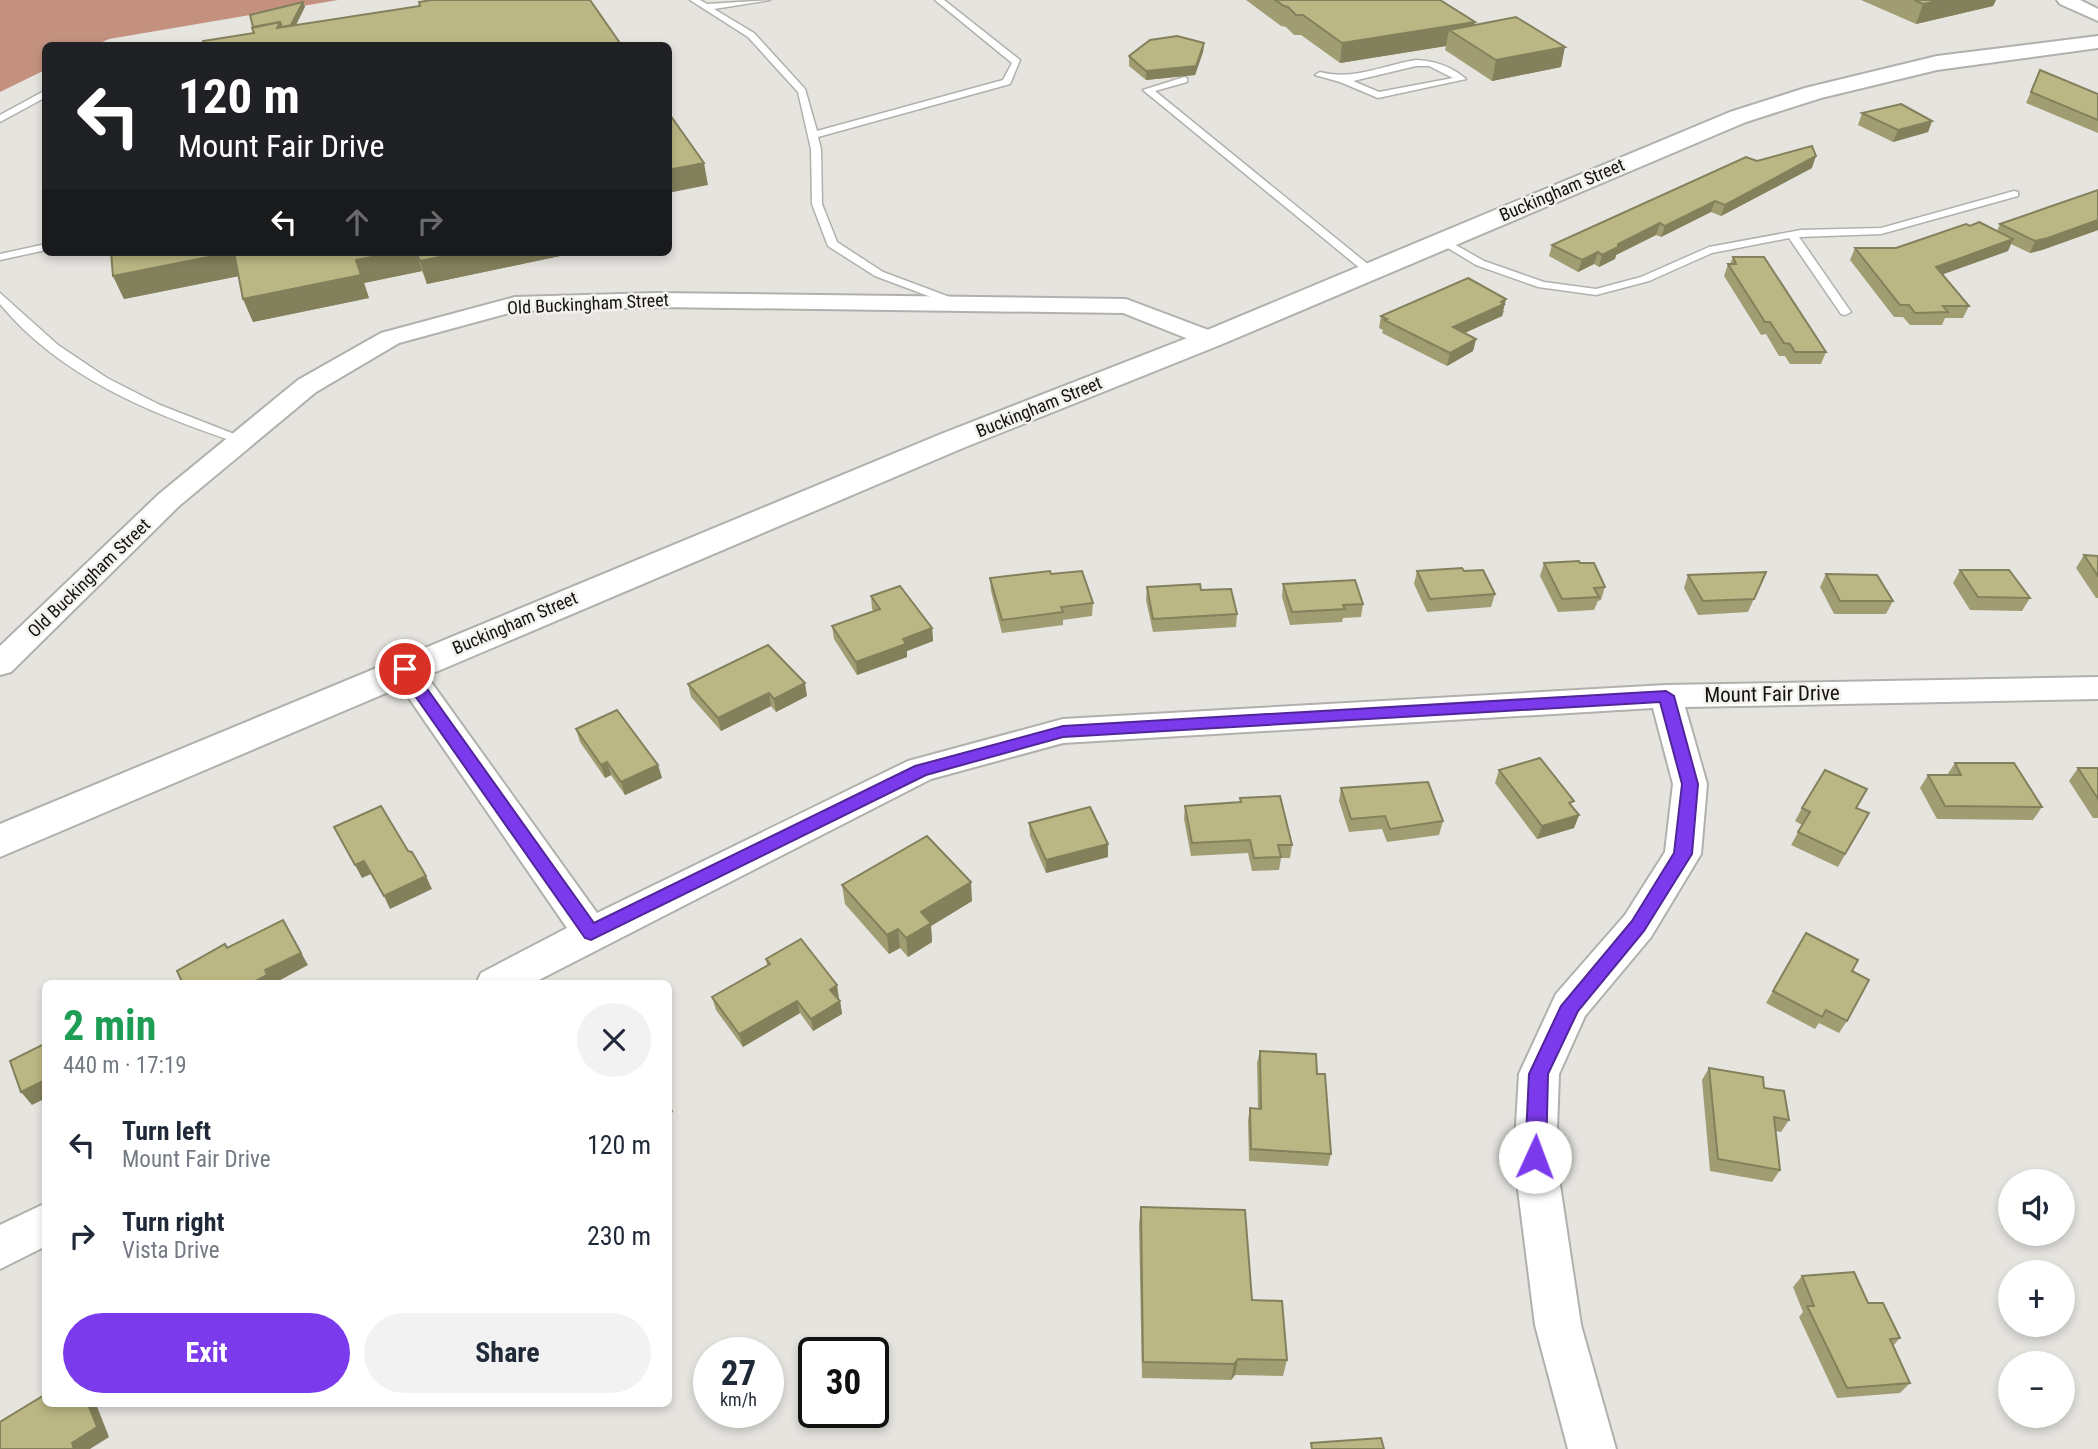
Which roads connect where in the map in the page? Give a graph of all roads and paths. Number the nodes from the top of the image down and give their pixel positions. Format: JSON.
{"nodes":[{"id":1,"x":694,"y":0,"type":"edge"},
{"id":2,"x":766,"y":0,"type":"edge"},
{"id":3,"x":939,"y":0,"type":"edge"},
{"id":4,"x":2066,"y":0,"type":"edge"},
{"id":5,"x":706,"y":7,"type":"junction"},
{"id":6,"x":2098,"y":16,"type":"edge"},
{"id":7,"x":2098,"y":42,"type":"edge"},
{"id":8,"x":1320,"y":75,"type":"dead end"},
{"id":9,"x":1342,"y":79,"type":"junction"},
{"id":10,"x":1184,"y":80,"type":"edge"},
{"id":11,"x":42,"y":95,"type":"edge"},
{"id":12,"x":0,"y":119,"type":"edge"},
{"id":13,"x":813,"y":135,"type":"junction"},
{"id":14,"x":2014,"y":194,"type":"dead end"},
{"id":15,"x":1792,"y":234,"type":"junction"},
{"id":16,"x":1443,"y":242,"type":"junction"},
{"id":17,"x":42,"y":248,"type":"edge"},
{"id":18,"x":0,"y":257,"type":"edge"},
{"id":19,"x":1371,"y":272,"type":"junction"},
{"id":20,"x":0,"y":296,"type":"edge"},
{"id":21,"x":959,"y":304,"type":"junction"},
{"id":22,"x":1845,"y":312,"type":"dead end"},
{"id":23,"x":1210,"y":339,"type":"junction"},
{"id":24,"x":241,"y":439,"type":"junction"},
{"id":25,"x":0,"y":664,"type":"edge"},
{"id":26,"x":405,"y":669,"type":"junction"},
{"id":27,"x":2098,"y":688,"type":"edge"},
{"id":28,"x":1666,"y":696,"type":"junction"},
{"id":29,"x":0,"y":841,"type":"edge"},
{"id":30,"x":591,"y":933,"type":"junction"},
{"id":31,"x":503,"y":980,"type":"edge"},
{"id":32,"x":42,"y":1225,"type":"edge"},
{"id":33,"x":0,"y":1248,"type":"edge"},
{"id":34,"x":1592,"y":1449,"type":"edge"}],
"edges":[{"from":1,"to":5,"type":"lane"},
{"from":2,"to":5,"type":"lane"},
{"from":3,"to":13,"type":"lane"},
{"from":4,"to":6,"type":"street"},
{"from":5,"to":13,"type":"lane"},
{"from":7,"to":16,"type":"main road","name":"Buckingham Street"},
{"from":8,"to":9,"type":"lane"},
{"from":9,"to":9,"type":"lane"},
{"from":10,"to":19,"type":"lane"},
{"from":11,"to":12,"type":"lane"},
{"from":13,"to":21,"type":"lane"},
{"from":14,"to":15,"type":"lane"},
{"from":15,"to":16,"type":"lane"},
{"from":15,"to":22,"type":"lane"},
{"from":16,"to":19,"type":"main road","name":"Buckingham Street"},
{"from":17,"to":18,"type":"lane"},
{"from":19,"to":23,"type":"main road","name":"Buckingham Street"},
{"from":20,"to":24,"type":"lane"},
{"from":21,"to":23,"type":"street","name":"Old Buckingham Street"},
{"from":21,"to":24,"type":"street","name":"Old Buckingham Street"},
{"from":23,"to":26,"type":"main road","name":"Buckingham Street"},
{"from":24,"to":25,"type":"street","name":"Old Buckingham Street"},
{"from":26,"to":29,"type":"main road","name":"Buckingham Street"},
{"from":26,"to":30,"type":"street"},
{"from":27,"to":28,"type":"street","name":"Mount Fair Drive"},
{"from":28,"to":30,"type":"street","name":"Mount Fair Drive"},
{"from":28,"to":34,"type":"street"},
{"from":30,"to":31,"type":"street","name":"Mount Fair Drive"},
{"from":32,"to":33,"type":"street"}]}
